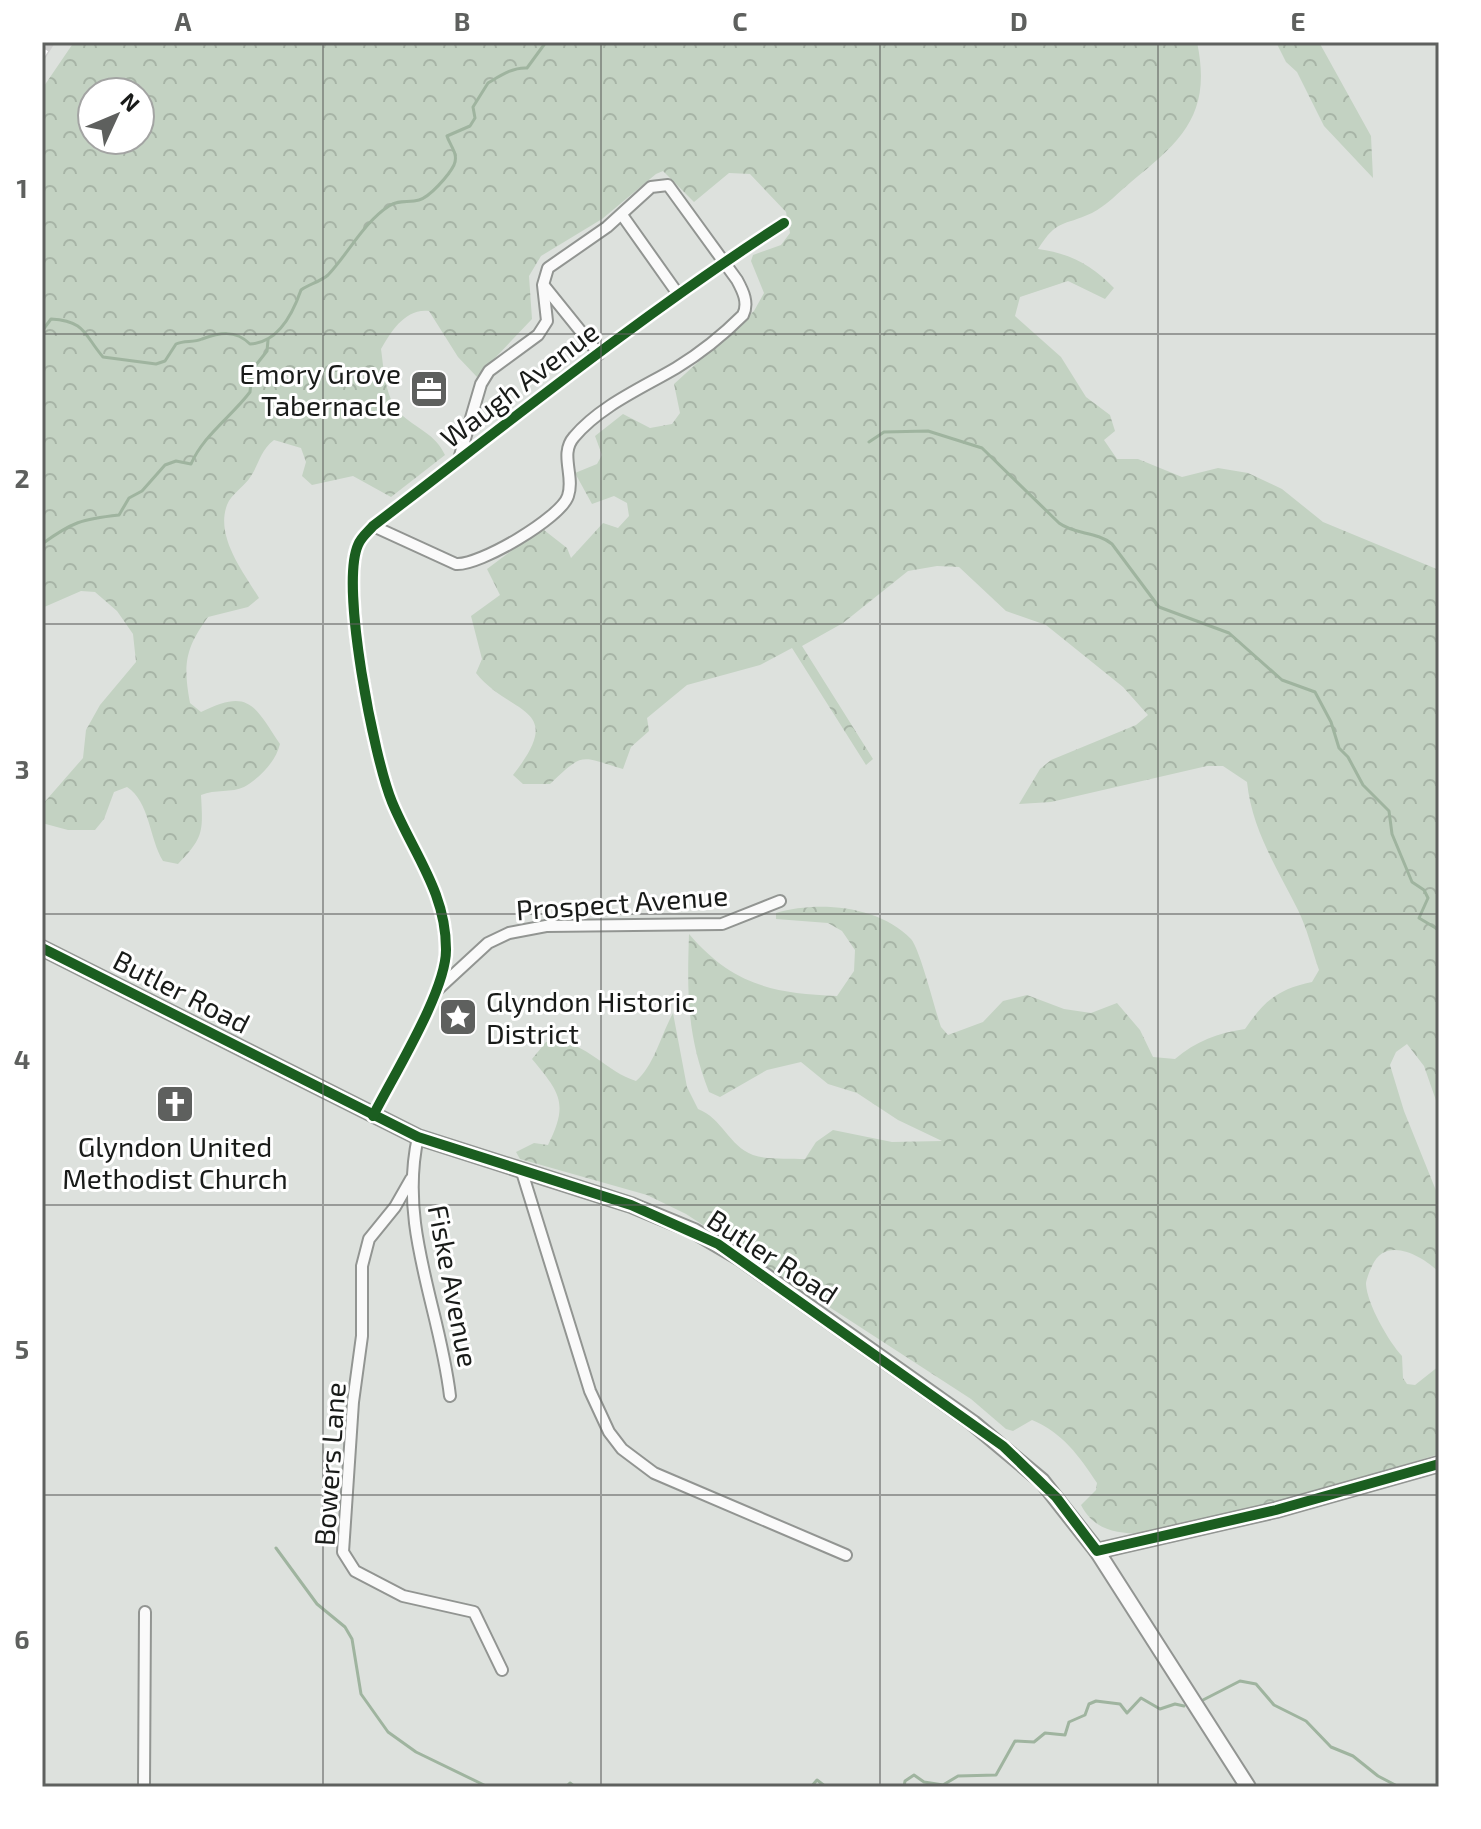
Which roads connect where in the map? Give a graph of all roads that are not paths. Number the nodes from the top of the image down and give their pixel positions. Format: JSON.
{"nodes":[{"id":1,"x":622,"y":215,"type":"junction"},
{"id":2,"x":784,"y":223,"type":"dead end"},
{"id":3,"x":722,"y":263,"type":"junction"},
{"id":4,"x":543,"y":285,"type":"junction"},
{"id":5,"x":678,"y":294,"type":"junction"},
{"id":6,"x":599,"y":354,"type":"junction"},
{"id":7,"x":459,"y":459,"type":"junction"},
{"id":8,"x":373,"y":526,"type":"junction"},
{"id":9,"x":780,"y":901,"type":"dead end"},
{"id":10,"x":42,"y":948,"type":"edge"},
{"id":11,"x":436,"y":991,"type":"junction"},
{"id":12,"x":373,"y":1116,"type":"junction"},
{"id":13,"x":418,"y":1137,"type":"junction"},
{"id":14,"x":522,"y":1172,"type":"junction"},
{"id":15,"x":411,"y":1179,"type":"junction"},
{"id":16,"x":450,"y":1396,"type":"dead end"},
{"id":17,"x":1439,"y":1464,"type":"edge"},
{"id":18,"x":1097,"y":1551,"type":"junction"},
{"id":19,"x":846,"y":1555,"type":"dead end"},
{"id":20,"x":145,"y":1612,"type":"dead end"},
{"id":21,"x":502,"y":1670,"type":"dead end"},
{"id":22,"x":144,"y":1787,"type":"edge"},
{"id":23,"x":1248,"y":1787,"type":"edge"}],
"edges":[{"from":1,"to":3,"type":"street"},
{"from":1,"to":4,"type":"street"},
{"from":1,"to":5,"type":"street"},
{"from":2,"to":3,"type":"street","name":"Waugh Avenue"},
{"from":3,"to":5,"type":"street","name":"Waugh Avenue"},
{"from":3,"to":8,"type":"street"},
{"from":4,"to":6,"type":"street"},
{"from":4,"to":7,"type":"street"},
{"from":5,"to":6,"type":"street","name":"Waugh Avenue"},
{"from":6,"to":7,"type":"street","name":"Waugh Avenue"},
{"from":7,"to":8,"type":"street","name":"Waugh Avenue"},
{"from":8,"to":11,"type":"street","name":"Waugh Avenue"},
{"from":9,"to":11,"type":"street","name":"Prospect Avenue"},
{"from":10,"to":12,"type":"main road","name":"Butler Road"},
{"from":11,"to":12,"type":"street"},
{"from":12,"to":13,"type":"main road","name":"Butler Road"},
{"from":13,"to":14,"type":"main road","name":"Butler Road"},
{"from":13,"to":15,"type":"street","name":"Fiske Avenue"},
{"from":14,"to":18,"type":"main road","name":"Butler Road"},
{"from":14,"to":19,"type":"street"},
{"from":15,"to":16,"type":"street","name":"Fiske Avenue"},
{"from":15,"to":21,"type":"street","name":"Bowers Lane"},
{"from":17,"to":18,"type":"main road"},
{"from":18,"to":23,"type":"main road","name":"Butler Road"},
{"from":20,"to":22,"type":"street"}]}
